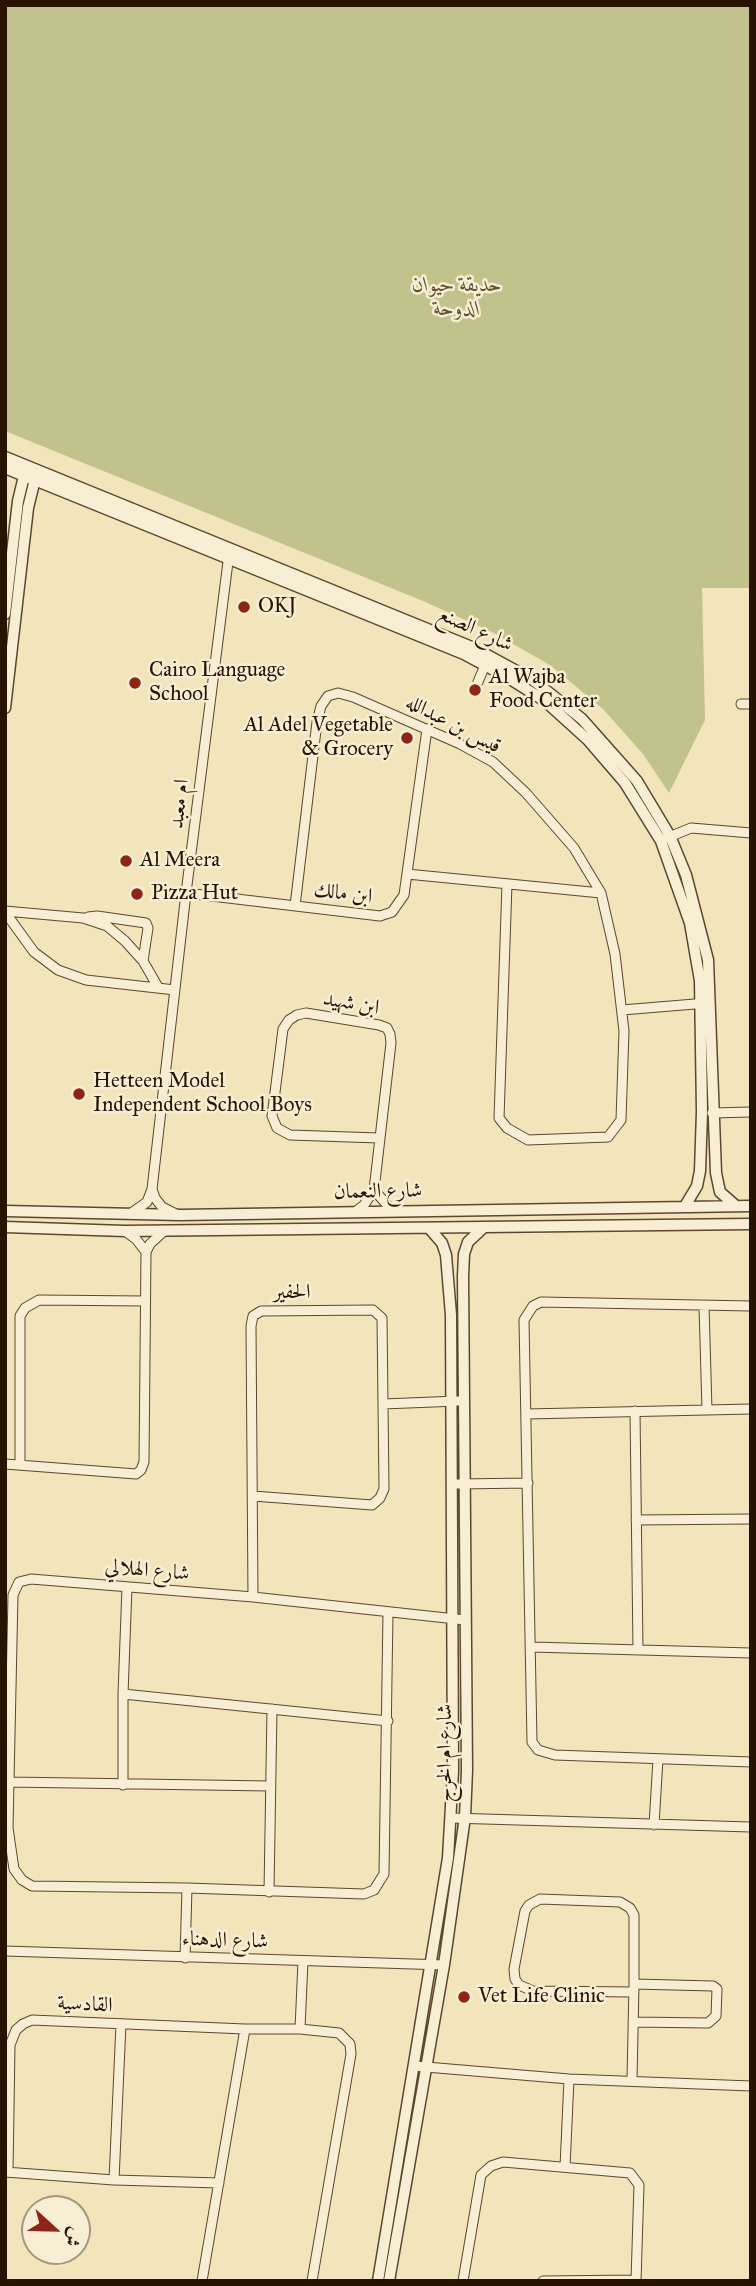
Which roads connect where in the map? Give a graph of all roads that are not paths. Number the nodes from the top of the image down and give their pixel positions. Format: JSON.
{"nodes":[{"id":1,"x":5,"y":457,"type":"edge"},
{"id":2,"x":5,"y":468,"type":"edge"},
{"id":3,"x":31,"y":473,"type":"junction"},
{"id":4,"x":230,"y":554,"type":"junction"},
{"id":5,"x":5,"y":614,"type":"edge"},
{"id":6,"x":485,"y":665,"type":"junction"},
{"id":7,"x":478,"y":682,"type":"dead end"},
{"id":8,"x":5,"y":708,"type":"edge"},
{"id":9,"x":427,"y":729,"type":"junction"},
{"id":10,"x":751,"y":833,"type":"edge"},
{"id":11,"x":665,"y":839,"type":"junction"},
{"id":12,"x":407,"y":874,"type":"junction"},
{"id":13,"x":507,"y":884,"type":"junction"},
{"id":14,"x":186,"y":893,"type":"junction"},
{"id":15,"x":601,"y":893,"type":"junction"},
{"id":16,"x":295,"y":906,"type":"junction"},
{"id":17,"x":5,"y":911,"type":"edge"},
{"id":18,"x":82,"y":918,"type":"junction"},
{"id":19,"x":143,"y":961,"type":"junction"},
{"id":20,"x":158,"y":987,"type":"junction"},
{"id":21,"x":175,"y":990,"type":"junction"},
{"id":22,"x":705,"y":1003,"type":"junction"},
{"id":23,"x":622,"y":1010,"type":"junction"},
{"id":24,"x":751,"y":1112,"type":"edge"},
{"id":25,"x":712,"y":1113,"type":"junction"},
{"id":26,"x":379,"y":1138,"type":"junction"},
{"id":27,"x":152,"y":1189,"type":"junction"},
{"id":28,"x":374,"y":1190,"type":"junction"},
{"id":29,"x":685,"y":1206,"type":"junction"},
{"id":30,"x":736,"y":1206,"type":"junction"},
{"id":31,"x":751,"y":1206,"type":"edge"},
{"id":32,"x":5,"y":1211,"type":"edge"},
{"id":33,"x":399,"y":1211,"type":"junction"},
{"id":34,"x":355,"y":1212,"type":"junction"},
{"id":35,"x":130,"y":1215,"type":"junction"},
{"id":36,"x":180,"y":1215,"type":"junction"},
{"id":37,"x":751,"y":1224,"type":"edge"},
{"id":38,"x":5,"y":1227,"type":"edge"},
{"id":39,"x":484,"y":1227,"type":"junction"},
{"id":40,"x":429,"y":1228,"type":"junction"},
{"id":41,"x":125,"y":1231,"type":"junction"},
{"id":42,"x":164,"y":1231,"type":"junction"},
{"id":43,"x":146,"y":1252,"type":"junction"},
{"id":44,"x":144,"y":1301,"type":"junction"},
{"id":45,"x":704,"y":1306,"type":"junction"},
{"id":46,"x":751,"y":1306,"type":"edge"},
{"id":47,"x":457,"y":1401,"type":"junction"},
{"id":48,"x":383,"y":1404,"type":"junction"},
{"id":49,"x":751,"y":1409,"type":"edge"},
{"id":50,"x":707,"y":1410,"type":"junction"},
{"id":51,"x":635,"y":1411,"type":"junction"},
{"id":52,"x":527,"y":1414,"type":"junction"},
{"id":53,"x":5,"y":1464,"type":"edge"},
{"id":54,"x":20,"y":1464,"type":"junction"},
{"id":55,"x":528,"y":1483,"type":"junction"},
{"id":56,"x":458,"y":1484,"type":"junction"},
{"id":57,"x":253,"y":1496,"type":"junction"},
{"id":58,"x":751,"y":1519,"type":"edge"},
{"id":59,"x":636,"y":1520,"type":"junction"},
{"id":60,"x":127,"y":1587,"type":"junction"},
{"id":61,"x":253,"y":1597,"type":"junction"},
{"id":62,"x":388,"y":1613,"type":"junction"},
{"id":63,"x":459,"y":1620,"type":"junction"},
{"id":64,"x":531,"y":1647,"type":"junction"},
{"id":65,"x":638,"y":1650,"type":"junction"},
{"id":66,"x":751,"y":1653,"type":"edge"},
{"id":67,"x":123,"y":1694,"type":"junction"},
{"id":68,"x":8,"y":1697,"type":"edge"},
{"id":69,"x":272,"y":1709,"type":"junction"},
{"id":70,"x":388,"y":1721,"type":"junction"},
{"id":71,"x":658,"y":1759,"type":"junction"},
{"id":72,"x":751,"y":1762,"type":"edge"},
{"id":73,"x":9,"y":1782,"type":"junction"},
{"id":74,"x":123,"y":1785,"type":"junction"},
{"id":75,"x":270,"y":1786,"type":"junction"},
{"id":76,"x":451,"y":1818,"type":"junction"},
{"id":77,"x":465,"y":1818,"type":"junction"},
{"id":78,"x":654,"y":1825,"type":"junction"},
{"id":79,"x":751,"y":1827,"type":"edge"},
{"id":80,"x":187,"y":1888,"type":"junction"},
{"id":81,"x":268,"y":1892,"type":"junction"},
{"id":82,"x":5,"y":1951,"type":"edge"},
{"id":83,"x":185,"y":1958,"type":"junction"},
{"id":84,"x":303,"y":1962,"type":"junction"},
{"id":85,"x":432,"y":1964,"type":"junction"},
{"id":86,"x":444,"y":1965,"type":"junction"},
{"id":87,"x":634,"y":1988,"type":"junction"},
{"id":88,"x":633,"y":2022,"type":"junction"},
{"id":89,"x":121,"y":2024,"type":"junction"},
{"id":90,"x":245,"y":2029,"type":"junction"},
{"id":91,"x":300,"y":2029,"type":"junction"},
{"id":92,"x":414,"y":2066,"type":"junction"},
{"id":93,"x":426,"y":2068,"type":"junction"},
{"id":94,"x":569,"y":2079,"type":"junction"},
{"id":95,"x":632,"y":2080,"type":"junction"},
{"id":96,"x":751,"y":2086,"type":"edge"},
{"id":97,"x":565,"y":2167,"type":"junction"},
{"id":98,"x":7,"y":2172,"type":"edge"},
{"id":99,"x":114,"y":2180,"type":"junction"},
{"id":100,"x":219,"y":2183,"type":"junction"},
{"id":101,"x":636,"y":2280,"type":"edge"},
{"id":102,"x":202,"y":2281,"type":"edge"},
{"id":103,"x":312,"y":2281,"type":"edge"},
{"id":104,"x":378,"y":2281,"type":"edge"},
{"id":105,"x":389,"y":2281,"type":"edge"},
{"id":106,"x":463,"y":2281,"type":"edge"},
{"id":107,"x":543,"y":2281,"type":"edge"}],
"edges":[{"from":1,"to":3,"type":"street","name":"شارع الصنع"},
{"from":2,"to":3,"type":"street","name":"شارع الصنع"},
{"from":3,"to":4,"type":"street","name":"شارع الصنع"},
{"from":3,"to":5,"type":"street"},
{"from":3,"to":8,"type":"street"},
{"from":4,"to":6,"type":"street","name":"شارع الصنع"},
{"from":4,"to":11,"type":"street","name":"شارع الصنع"},
{"from":4,"to":14,"type":"street","name":"ام معبد"},
{"from":6,"to":7,"type":"street"},
{"from":6,"to":11,"type":"street","name":"شارع الصنع"},
{"from":9,"to":12,"type":"street","name":"ابن مالك"},
{"from":9,"to":15,"type":"street","name":"قيس بن عبدالله"},
{"from":9,"to":16,"type":"street","name":"قيس بن عبدالله"},
{"from":10,"to":11,"type":"street"},
{"from":11,"to":22,"type":"street","name":"شارع الصنع"},
{"from":12,"to":13,"type":"street"},
{"from":12,"to":16,"type":"street","name":"ابن مالك"},
{"from":13,"to":15,"type":"street"},
{"from":13,"to":23,"type":"street","name":"قيس بن عبدالله"},
{"from":14,"to":16,"type":"street","name":"ابن مالك"},
{"from":14,"to":21,"type":"street","name":"ام معبد"},
{"from":15,"to":23,"type":"street","name":"قيس بن عبدالله"},
{"from":17,"to":18,"type":"street"},
{"from":17,"to":20,"type":"street"},
{"from":18,"to":19,"type":"street"},
{"from":18,"to":19,"type":"street"},
{"from":19,"to":20,"type":"street"},
{"from":20,"to":21,"type":"street"},
{"from":21,"to":27,"type":"street","name":"ام معبد"},
{"from":22,"to":23,"type":"street"},
{"from":22,"to":25,"type":"street","name":"شارع الصنع"},
{"from":22,"to":29,"type":"street","name":"شارع الصنع"},
{"from":24,"to":25,"type":"street"},
{"from":25,"to":30,"type":"street","name":"شارع الصنع"},
{"from":26,"to":26,"type":"street","name":"ابن شهيد"},
{"from":26,"to":28,"type":"street","name":"ابن شهيد"},
{"from":27,"to":35,"type":"street"},
{"from":27,"to":36,"type":"street"},
{"from":28,"to":33,"type":"street"},
{"from":28,"to":34,"type":"street"},
{"from":29,"to":30,"type":"street","name":"شارع النعمان"},
{"from":29,"to":33,"type":"street","name":"شارع النعمان"},
{"from":30,"to":31,"type":"street","name":"شارع النعمان"},
{"from":32,"to":35,"type":"street","name":"شارع النعمان"},
{"from":33,"to":34,"type":"street","name":"شارع النعمان"},
{"from":34,"to":36,"type":"street","name":"شارع النعمان"},
{"from":35,"to":36,"type":"street","name":"شارع النعمان"},
{"from":37,"to":39,"type":"street","name":"شارع النعمان"},
{"from":38,"to":41,"type":"street","name":"شارع النعمان"},
{"from":39,"to":40,"type":"street","name":"شارع النعمان"},
{"from":39,"to":47,"type":"street","name":"شارع ام الخرج"},
{"from":40,"to":42,"type":"street","name":"شارع النعمان"},
{"from":40,"to":47,"type":"street","name":"شارع ام الخرج"},
{"from":41,"to":42,"type":"street","name":"شارع النعمان"},
{"from":41,"to":43,"type":"street"},
{"from":42,"to":43,"type":"street"},
{"from":43,"to":44,"type":"street"},
{"from":44,"to":54,"type":"street"},
{"from":44,"to":54,"type":"street"},
{"from":45,"to":46,"type":"street"},
{"from":45,"to":50,"type":"street"},
{"from":45,"to":52,"type":"street"},
{"from":47,"to":48,"type":"street"},
{"from":47,"to":56,"type":"street","name":"شارع ام الخرج"},
{"from":48,"to":57,"type":"street","name":"الحفير"},
{"from":48,"to":57,"type":"street","name":"الحفير"},
{"from":49,"to":50,"type":"street"},
{"from":50,"to":51,"type":"street"},
{"from":51,"to":52,"type":"street"},
{"from":51,"to":59,"type":"street"},
{"from":52,"to":55,"type":"street"},
{"from":53,"to":54,"type":"street"},
{"from":55,"to":56,"type":"street"},
{"from":55,"to":64,"type":"street"},
{"from":56,"to":63,"type":"street","name":"شارع ام الخرج"},
{"from":57,"to":61,"type":"street","name":"الحفير"},
{"from":58,"to":59,"type":"street"},
{"from":59,"to":65,"type":"street"},
{"from":60,"to":61,"type":"street","name":"شارع الهلالي"},
{"from":60,"to":67,"type":"street"},
{"from":60,"to":68,"type":"street","name":"شارع الهلالي"},
{"from":61,"to":62,"type":"street","name":"شارع الهلالي"},
{"from":62,"to":63,"type":"street","name":"شارع الهلالي"},
{"from":62,"to":70,"type":"street","name":"شارع الهلالي"},
{"from":63,"to":76,"type":"street","name":"شارع ام الخرج"},
{"from":63,"to":77,"type":"street","name":"شارع ام الخرج"},
{"from":64,"to":65,"type":"street"},
{"from":64,"to":71,"type":"street"},
{"from":65,"to":66,"type":"street"},
{"from":67,"to":69,"type":"street"},
{"from":67,"to":74,"type":"street"},
{"from":68,"to":73,"type":"street","name":"شارع الهلالي"},
{"from":69,"to":70,"type":"street"},
{"from":69,"to":75,"type":"street"},
{"from":70,"to":81,"type":"street","name":"شارع الهلالي"},
{"from":71,"to":72,"type":"street"},
{"from":71,"to":78,"type":"street"},
{"from":73,"to":74,"type":"street"},
{"from":73,"to":80,"type":"street","name":"شارع الهلالي"},
{"from":74,"to":75,"type":"street"},
{"from":75,"to":81,"type":"street"},
{"from":76,"to":77,"type":"street"},
{"from":76,"to":85,"type":"street","name":"شارع ام الخرج"},
{"from":77,"to":78,"type":"street"},
{"from":77,"to":86,"type":"street","name":"شارع ام الخرج"},
{"from":78,"to":79,"type":"street"},
{"from":80,"to":81,"type":"street","name":"شارع الهلالي"},
{"from":80,"to":83,"type":"street"},
{"from":82,"to":83,"type":"street","name":"شارع الدهناء"},
{"from":83,"to":84,"type":"street","name":"شارع الدهناء"},
{"from":84,"to":85,"type":"street","name":"شارع الدهناء"},
{"from":84,"to":91,"type":"street"},
{"from":85,"to":86,"type":"street","name":"شارع الدهناء"},
{"from":85,"to":92,"type":"street","name":"شارع ام الخرج"},
{"from":86,"to":93,"type":"street","name":"شارع ام الخرج"},
{"from":87,"to":87,"type":"street"},
{"from":87,"to":88,"type":"street"},
{"from":87,"to":88,"type":"street"},
{"from":88,"to":95,"type":"street"},
{"from":89,"to":90,"type":"street","name":"القادسية"},
{"from":89,"to":98,"type":"street","name":"القادسية"},
{"from":89,"to":99,"type":"street"},
{"from":90,"to":91,"type":"street","name":"القادسية"},
{"from":90,"to":100,"type":"street"},
{"from":91,"to":103,"type":"street","name":"القادسية"},
{"from":92,"to":93,"type":"street"},
{"from":92,"to":104,"type":"street","name":"شارع ام الخرج"},
{"from":93,"to":94,"type":"street"},
{"from":93,"to":105,"type":"street","name":"شارع ام الخرج"},
{"from":94,"to":95,"type":"street"},
{"from":94,"to":97,"type":"street"},
{"from":95,"to":96,"type":"street"},
{"from":97,"to":101,"type":"street"},
{"from":97,"to":106,"type":"street"},
{"from":98,"to":99,"type":"street"},
{"from":99,"to":100,"type":"street"},
{"from":100,"to":102,"type":"street"},
{"from":101,"to":107,"type":"street"}]}
